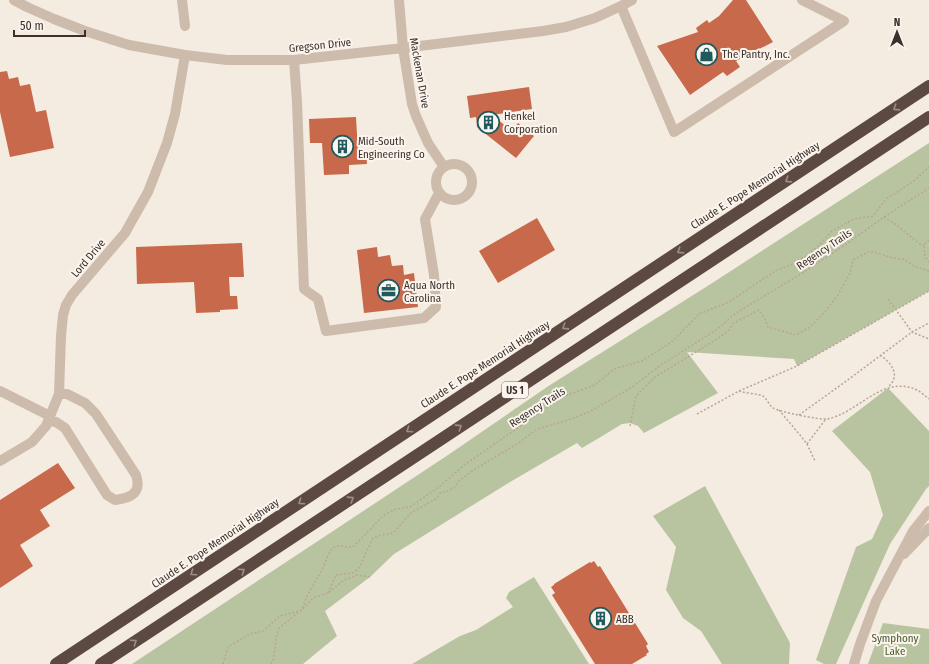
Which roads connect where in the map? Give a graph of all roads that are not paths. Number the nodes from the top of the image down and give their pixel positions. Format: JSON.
{"nodes":[{"id":1,"x":14,"y":0,"type":"edge"},
{"id":2,"x":182,"y":0,"type":"edge"},
{"id":3,"x":399,"y":0,"type":"edge"},
{"id":4,"x":632,"y":0,"type":"edge"},
{"id":5,"x":802,"y":0,"type":"edge"},
{"id":6,"x":621,"y":6,"type":"junction"},
{"id":7,"x":186,"y":26,"type":"dead end"},
{"id":8,"x":403,"y":48,"type":"junction"},
{"id":9,"x":185,"y":55,"type":"junction"},
{"id":10,"x":294,"y":60,"type":"junction"},
{"id":11,"x":929,"y":86,"type":"edge"},
{"id":12,"x":929,"y":117,"type":"edge"},
{"id":13,"x":444,"y":167,"type":"junction"},
{"id":14,"x":439,"y":192,"type":"junction"},
{"id":15,"x":0,"y":391,"type":"edge"},
{"id":16,"x":59,"y":394,"type":"junction"},
{"id":17,"x":49,"y":419,"type":"junction"},
{"id":18,"x":0,"y":461,"type":"edge"},
{"id":19,"x":929,"y":511,"type":"edge"},
{"id":20,"x":929,"y":528,"type":"edge"},
{"id":21,"x":897,"y":561,"type":"junction"},
{"id":22,"x":56,"y":664,"type":"edge"},
{"id":23,"x":101,"y":664,"type":"edge"},
{"id":24,"x":854,"y":664,"type":"edge"}],
"edges":[{"from":1,"to":9,"type":"street","name":"Gregson Drive"},
{"from":2,"to":7,"type":"street"},
{"from":3,"to":8,"type":"street","name":"Mackenan Drive"},
{"from":4,"to":6,"type":"street","name":"Gregson Drive"},
{"from":5,"to":6,"type":"street"},
{"from":6,"to":8,"type":"street","name":"Gregson Drive"},
{"from":8,"to":10,"type":"street","name":"Gregson Drive"},
{"from":8,"to":13,"type":"street","name":"Mackenan Drive"},
{"from":9,"to":10,"type":"street","name":"Gregson Drive"},
{"from":9,"to":16,"type":"street","name":"Lord Drive"},
{"from":10,"to":14,"type":"street"},
{"from":11,"to":22,"type":"highway","name":"Claude E. Pope Memorial Highway","number":"US 1","one_way":true},
{"from":23,"to":12,"type":"highway","number":"US 1","one_way":true},
{"from":13,"to":14,"type":"street"},
{"from":13,"to":14,"type":"street"},
{"from":15,"to":17,"type":"street"},
{"from":16,"to":17,"type":"street","name":"Lord Drive"},
{"from":16,"to":17,"type":"street"},
{"from":17,"to":18,"type":"street","name":"Lord Drive"},
{"from":19,"to":21,"type":"street"},
{"from":20,"to":21,"type":"street"},
{"from":21,"to":24,"type":"street"}]}
